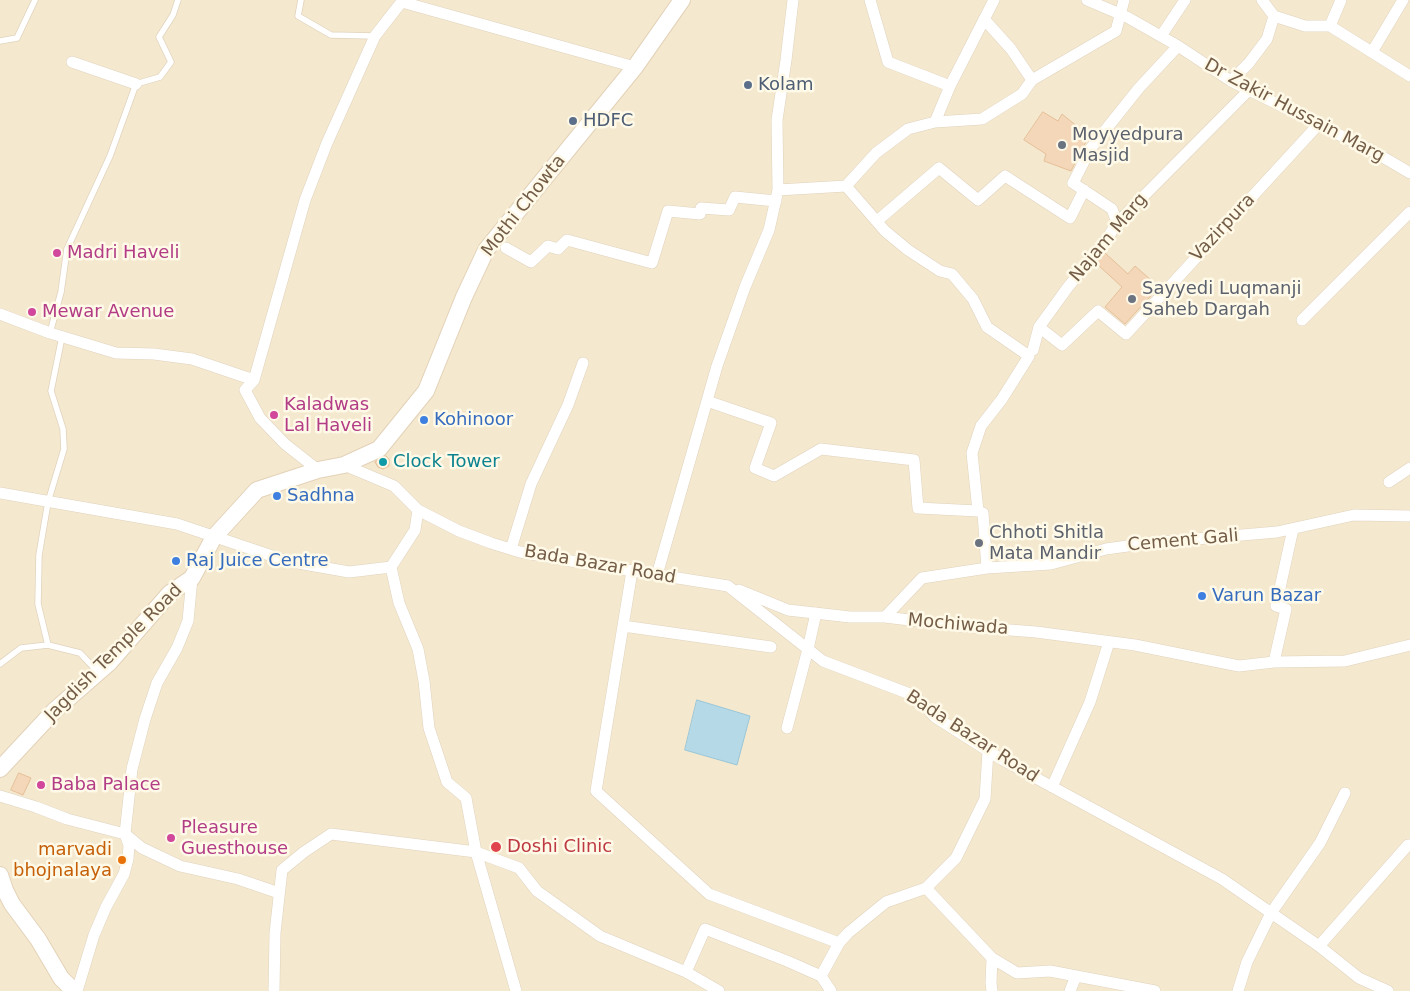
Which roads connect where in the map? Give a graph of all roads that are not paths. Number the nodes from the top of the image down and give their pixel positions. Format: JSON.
{"nodes":[{"id":1,"x":35,"y":0,"type":"edge"},
{"id":2,"x":178,"y":0,"type":"edge"},
{"id":3,"x":301,"y":0,"type":"edge"},
{"id":4,"x":682,"y":0,"type":"edge"},
{"id":5,"x":792,"y":0,"type":"edge"},
{"id":6,"x":870,"y":0,"type":"edge"},
{"id":7,"x":994,"y":0,"type":"edge"},
{"id":8,"x":1087,"y":0,"type":"edge"},
{"id":9,"x":1124,"y":0,"type":"edge"},
{"id":10,"x":1186,"y":0,"type":"edge"},
{"id":11,"x":1262,"y":0,"type":"edge"},
{"id":12,"x":1340,"y":0,"type":"edge"},
{"id":13,"x":1403,"y":0,"type":"edge"},
{"id":14,"x":403,"y":1,"type":"edge"},
{"id":15,"x":1124,"y":16,"type":"junction"},
{"id":16,"x":1274,"y":16,"type":"junction"},
{"id":17,"x":984,"y":19,"type":"junction"},
{"id":18,"x":1330,"y":26,"type":"junction"},
{"id":19,"x":375,"y":36,"type":"junction"},
{"id":20,"x":1161,"y":36,"type":"junction"},
{"id":21,"x":0,"y":41,"type":"edge"},
{"id":22,"x":1178,"y":46,"type":"junction"},
{"id":23,"x":1372,"y":52,"type":"junction"},
{"id":24,"x":72,"y":62,"type":"dead end"},
{"id":25,"x":635,"y":67,"type":"junction"},
{"id":26,"x":1410,"y":76,"type":"edge"},
{"id":27,"x":1032,"y":80,"type":"junction"},
{"id":28,"x":1231,"y":81,"type":"junction"},
{"id":29,"x":136,"y":84,"type":"junction"},
{"id":30,"x":950,"y":86,"type":"junction"},
{"id":31,"x":1250,"y":90,"type":"junction"},
{"id":32,"x":935,"y":122,"type":"junction"},
{"id":33,"x":1318,"y":125,"type":"junction"},
{"id":34,"x":1410,"y":173,"type":"edge"},
{"id":35,"x":846,"y":186,"type":"junction"},
{"id":36,"x":1084,"y":190,"type":"junction"},
{"id":37,"x":777,"y":195,"type":"junction"},
{"id":38,"x":1410,"y":212,"type":"edge"},
{"id":39,"x":877,"y":221,"type":"junction"},
{"id":40,"x":1117,"y":222,"type":"junction"},
{"id":41,"x":506,"y":248,"type":"dead end"},
{"id":42,"x":0,"y":314,"type":"edge"},
{"id":43,"x":1302,"y":320,"type":"dead end"},
{"id":44,"x":1039,"y":327,"type":"junction"},
{"id":45,"x":50,"y":333,"type":"junction"},
{"id":46,"x":62,"y":337,"type":"junction"},
{"id":47,"x":1031,"y":353,"type":"junction"},
{"id":48,"x":583,"y":363,"type":"dead end"},
{"id":49,"x":254,"y":380,"type":"junction"},
{"id":50,"x":707,"y":401,"type":"junction"},
{"id":51,"x":344,"y":465,"type":"junction"},
{"id":52,"x":1410,"y":468,"type":"edge"},
{"id":53,"x":318,"y":470,"type":"junction"},
{"id":54,"x":1389,"y":482,"type":"dead end"},
{"id":55,"x":0,"y":493,"type":"edge"},
{"id":56,"x":48,"y":502,"type":"junction"},
{"id":57,"x":418,"y":510,"type":"junction"},
{"id":58,"x":978,"y":511,"type":"junction"},
{"id":59,"x":1410,"y":516,"type":"edge"},
{"id":60,"x":1292,"y":529,"type":"junction"},
{"id":61,"x":214,"y":537,"type":"junction"},
{"id":62,"x":511,"y":549,"type":"junction"},
{"id":63,"x":391,"y":567,"type":"junction"},
{"id":64,"x":987,"y":568,"type":"junction"},
{"id":65,"x":632,"y":571,"type":"junction"},
{"id":66,"x":657,"y":576,"type":"junction"},
{"id":67,"x":192,"y":578,"type":"junction"},
{"id":68,"x":728,"y":586,"type":"junction"},
{"id":69,"x":816,"y":613,"type":"junction"},
{"id":70,"x":885,"y":618,"type":"junction"},
{"id":71,"x":623,"y":626,"type":"junction"},
{"id":72,"x":1108,"y":642,"type":"junction"},
{"id":73,"x":48,"y":645,"type":"junction"},
{"id":74,"x":1410,"y":645,"type":"edge"},
{"id":75,"x":771,"y":647,"type":"dead end"},
{"id":76,"x":808,"y":649,"type":"junction"},
{"id":77,"x":1274,"y":662,"type":"junction"},
{"id":78,"x":0,"y":664,"type":"edge"},
{"id":79,"x":98,"y":673,"type":"junction"},
{"id":80,"x":787,"y":728,"type":"dead end"},
{"id":81,"x":988,"y":751,"type":"junction"},
{"id":82,"x":0,"y":770,"type":"edge"},
{"id":83,"x":1052,"y":787,"type":"junction"},
{"id":84,"x":1345,"y":793,"type":"dead end"},
{"id":85,"x":0,"y":796,"type":"edge"},
{"id":86,"x":125,"y":834,"type":"junction"},
{"id":87,"x":1409,"y":845,"type":"edge"},
{"id":88,"x":476,"y":852,"type":"junction"},
{"id":89,"x":0,"y":875,"type":"edge"},
{"id":90,"x":926,"y":888,"type":"junction"},
{"id":91,"x":279,"y":893,"type":"junction"},
{"id":92,"x":1270,"y":913,"type":"junction"},
{"id":93,"x":839,"y":944,"type":"junction"},
{"id":94,"x":1319,"y":946,"type":"junction"},
{"id":95,"x":992,"y":958,"type":"junction"},
{"id":96,"x":686,"y":972,"type":"junction"},
{"id":97,"x":821,"y":976,"type":"junction"},
{"id":98,"x":1076,"y":976,"type":"junction"},
{"id":99,"x":75,"y":991,"type":"edge"},
{"id":100,"x":274,"y":991,"type":"edge"},
{"id":101,"x":516,"y":991,"type":"edge"},
{"id":102,"x":720,"y":991,"type":"edge"},
{"id":103,"x":831,"y":991,"type":"edge"},
{"id":104,"x":992,"y":991,"type":"edge"},
{"id":105,"x":1070,"y":991,"type":"edge"},
{"id":106,"x":1155,"y":991,"type":"edge"},
{"id":107,"x":1238,"y":991,"type":"edge"},
{"id":108,"x":1388,"y":991,"type":"edge"}],
"edges":[{"from":1,"to":21,"type":"lane"},
{"from":2,"to":29,"type":"lane"},
{"from":3,"to":19,"type":"lane"},
{"from":4,"to":25,"type":"main road","name":"Mothi Chowta"},
{"from":5,"to":37,"type":"street"},
{"from":6,"to":30,"type":"street"},
{"from":7,"to":17,"type":"street"},
{"from":8,"to":15,"type":"street","name":"Dr Zakir Hussain Marg"},
{"from":9,"to":15,"type":"street"},
{"from":10,"to":20,"type":"street"},
{"from":11,"to":16,"type":"street"},
{"from":12,"to":18,"type":"street"},
{"from":13,"to":23,"type":"street"},
{"from":14,"to":19,"type":"street"},
{"from":14,"to":25,"type":"street"},
{"from":15,"to":20,"type":"street","name":"Dr Zakir Hussain Marg"},
{"from":15,"to":27,"type":"street"},
{"from":16,"to":18,"type":"street"},
{"from":16,"to":28,"type":"street"},
{"from":17,"to":27,"type":"street"},
{"from":17,"to":30,"type":"street"},
{"from":18,"to":23,"type":"street"},
{"from":19,"to":49,"type":"street"},
{"from":20,"to":22,"type":"street","name":"Dr Zakir Hussain Marg"},
{"from":22,"to":28,"type":"street","name":"Dr Zakir Hussain Marg"},
{"from":22,"to":36,"type":"street"},
{"from":23,"to":26,"type":"street"},
{"from":24,"to":29,"type":"street"},
{"from":25,"to":51,"type":"main road","name":"Mothi Chowta"},
{"from":27,"to":32,"type":"street"},
{"from":28,"to":31,"type":"street","name":"Dr Zakir Hussain Marg"},
{"from":29,"to":45,"type":"lane"},
{"from":30,"to":32,"type":"street"},
{"from":31,"to":33,"type":"street","name":"Dr Zakir Hussain Marg"},
{"from":31,"to":40,"type":"street","name":"Najam Marg"},
{"from":32,"to":35,"type":"street"},
{"from":33,"to":34,"type":"street","name":"Dr Zakir Hussain Marg"},
{"from":33,"to":44,"type":"street","name":"Vazirpura"},
{"from":35,"to":37,"type":"street"},
{"from":35,"to":39,"type":"street"},
{"from":36,"to":39,"type":"street"},
{"from":36,"to":40,"type":"street"},
{"from":37,"to":41,"type":"street"},
{"from":37,"to":50,"type":"street"},
{"from":38,"to":43,"type":"street"},
{"from":39,"to":47,"type":"street"},
{"from":40,"to":44,"type":"street","name":"Najam Marg"},
{"from":42,"to":45,"type":"street"},
{"from":44,"to":47,"type":"street"},
{"from":45,"to":46,"type":"street"},
{"from":46,"to":49,"type":"street"},
{"from":46,"to":56,"type":"lane"},
{"from":47,"to":58,"type":"street"},
{"from":48,"to":62,"type":"street"},
{"from":49,"to":53,"type":"street"},
{"from":50,"to":58,"type":"street"},
{"from":50,"to":66,"type":"street"},
{"from":51,"to":53,"type":"main road","name":"Mothi Chowta"},
{"from":51,"to":57,"type":"street","name":"Bada Bazar Road"},
{"from":52,"to":54,"type":"street"},
{"from":53,"to":61,"type":"main road","name":"Jagdish Temple Road"},
{"from":55,"to":56,"type":"street"},
{"from":56,"to":61,"type":"street"},
{"from":56,"to":73,"type":"lane"},
{"from":57,"to":62,"type":"street","name":"Bada Bazar Road"},
{"from":57,"to":63,"type":"street"},
{"from":58,"to":64,"type":"street"},
{"from":59,"to":60,"type":"street","name":"Cement Gali"},
{"from":60,"to":64,"type":"street","name":"Cement Gali"},
{"from":60,"to":77,"type":"street"},
{"from":61,"to":63,"type":"street"},
{"from":61,"to":67,"type":"main road","name":"Jagdish Temple Road"},
{"from":62,"to":65,"type":"street","name":"Bada Bazar Road"},
{"from":63,"to":88,"type":"street"},
{"from":64,"to":70,"type":"street","name":"Cement Gali"},
{"from":65,"to":66,"type":"street","name":"Bada Bazar Road"},
{"from":65,"to":71,"type":"street"},
{"from":66,"to":68,"type":"street","name":"Bada Bazar Road"},
{"from":67,"to":79,"type":"main road","name":"Jagdish Temple Road"},
{"from":67,"to":86,"type":"street"},
{"from":68,"to":69,"type":"street","name":"Mochiwada"},
{"from":68,"to":76,"type":"street","name":"Bada Bazar Road"},
{"from":69,"to":70,"type":"street","name":"Mochiwada"},
{"from":69,"to":76,"type":"street"},
{"from":70,"to":72,"type":"street","name":"Mochiwada"},
{"from":71,"to":75,"type":"street"},
{"from":71,"to":93,"type":"street"},
{"from":72,"to":77,"type":"street","name":"Mochiwada"},
{"from":72,"to":83,"type":"street"},
{"from":73,"to":78,"type":"lane"},
{"from":73,"to":79,"type":"lane"},
{"from":74,"to":77,"type":"street","name":"Mochiwada"},
{"from":76,"to":80,"type":"street"},
{"from":76,"to":81,"type":"street","name":"Bada Bazar Road"},
{"from":79,"to":82,"type":"main road","name":"Jagdish Temple Road"},
{"from":81,"to":83,"type":"street","name":"Bada Bazar Road"},
{"from":81,"to":90,"type":"street"},
{"from":83,"to":92,"type":"street","name":"Bada Bazar Road"},
{"from":84,"to":92,"type":"street"},
{"from":85,"to":86,"type":"street"},
{"from":86,"to":91,"type":"street"},
{"from":86,"to":99,"type":"street"},
{"from":87,"to":94,"type":"street"},
{"from":88,"to":91,"type":"street"},
{"from":88,"to":96,"type":"street"},
{"from":88,"to":101,"type":"street"},
{"from":89,"to":99,"type":"main road"},
{"from":90,"to":93,"type":"street"},
{"from":90,"to":95,"type":"street"},
{"from":91,"to":100,"type":"street"},
{"from":92,"to":94,"type":"street","name":"Bada Bazar Road"},
{"from":92,"to":107,"type":"street"},
{"from":93,"to":97,"type":"street"},
{"from":94,"to":108,"type":"street","name":"Bada Bazar Road"},
{"from":95,"to":98,"type":"street"},
{"from":95,"to":104,"type":"street"},
{"from":96,"to":97,"type":"street"},
{"from":96,"to":102,"type":"street"},
{"from":97,"to":103,"type":"street"},
{"from":98,"to":105,"type":"street"},
{"from":98,"to":106,"type":"street"}]}
